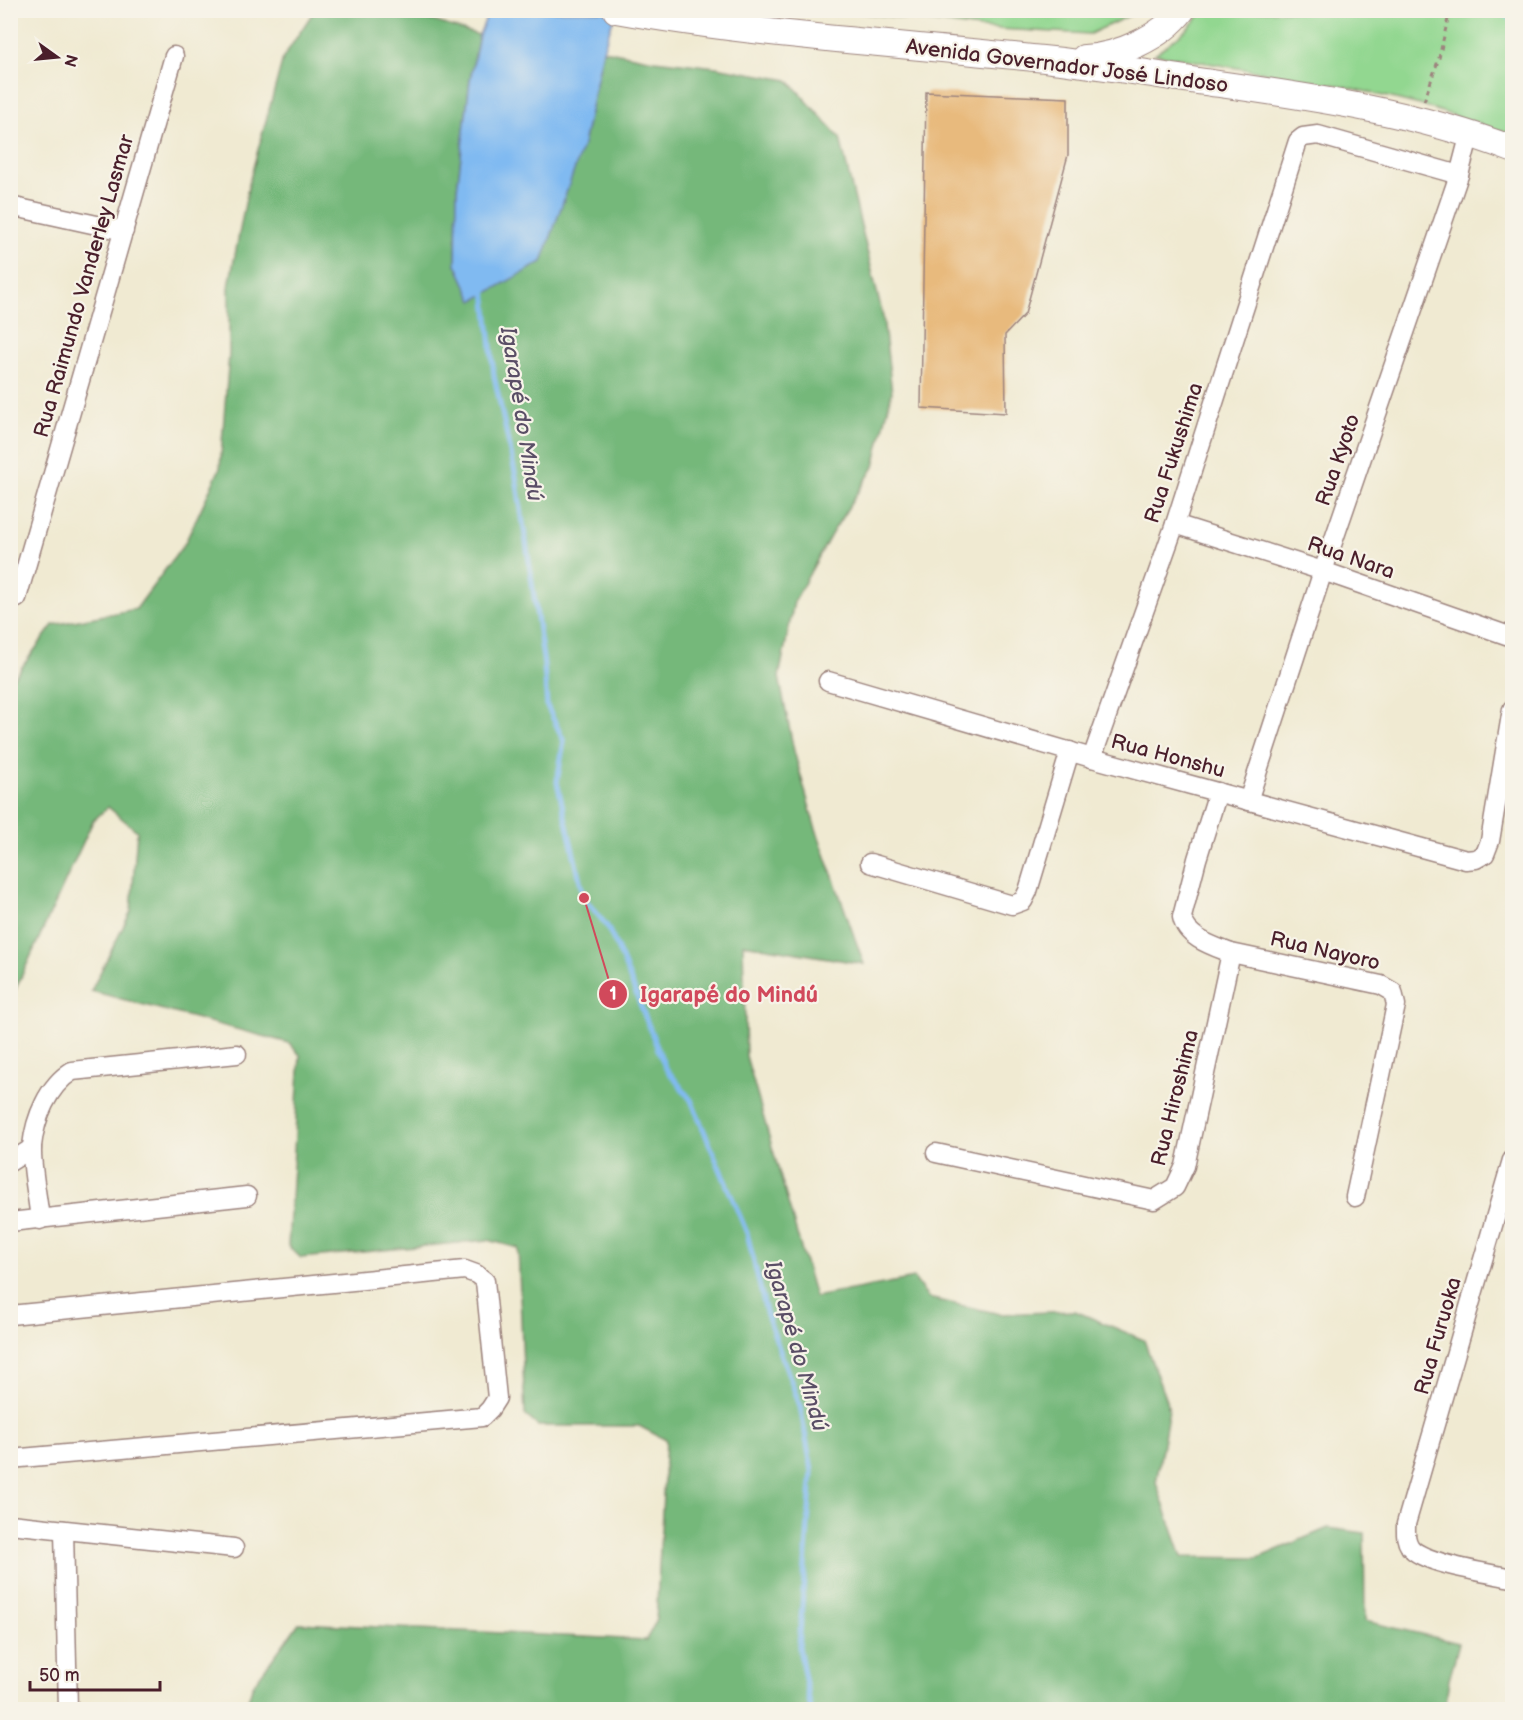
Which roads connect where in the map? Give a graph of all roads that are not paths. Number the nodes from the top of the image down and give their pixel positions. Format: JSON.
{"nodes":[{"id":1,"x":616,"y":10,"type":"edge"},
{"id":2,"x":1182,"y":10,"type":"edge"},
{"id":3,"x":174,"y":56,"type":"dead end"},
{"id":4,"x":1054,"y":60,"type":"junction"},
{"id":5,"x":1470,"y":133,"type":"junction"},
{"id":6,"x":1512,"y":149,"type":"edge"},
{"id":7,"x":1459,"y":175,"type":"junction"},
{"id":8,"x":10,"y":206,"type":"edge"},
{"id":9,"x":124,"y":231,"type":"junction"},
{"id":10,"x":1175,"y":524,"type":"junction"},
{"id":11,"x":1323,"y":572,"type":"junction"},
{"id":12,"x":17,"y":598,"type":"dead end"},
{"id":13,"x":1512,"y":637,"type":"edge"},
{"id":14,"x":828,"y":681,"type":"dead end"},
{"id":15,"x":1512,"y":709,"type":"edge"},
{"id":16,"x":1070,"y":752,"type":"junction"},
{"id":17,"x":1092,"y":758,"type":"junction"},
{"id":18,"x":1218,"y":792,"type":"junction"},
{"id":19,"x":1248,"y":801,"type":"junction"},
{"id":20,"x":870,"y":863,"type":"dead end"},
{"id":21,"x":1231,"y":953,"type":"junction"},
{"id":22,"x":237,"y":1054,"type":"dead end"},
{"id":23,"x":32,"y":1148,"type":"junction"},
{"id":24,"x":936,"y":1153,"type":"dead end"},
{"id":25,"x":1512,"y":1160,"type":"edge"},
{"id":26,"x":10,"y":1162,"type":"edge"},
{"id":27,"x":247,"y":1196,"type":"dead end"},
{"id":28,"x":1355,"y":1197,"type":"dead end"},
{"id":29,"x":40,"y":1220,"type":"junction"},
{"id":30,"x":10,"y":1222,"type":"edge"},
{"id":31,"x":10,"y":1315,"type":"edge"},
{"id":32,"x":10,"y":1459,"type":"edge"},
{"id":33,"x":10,"y":1524,"type":"edge"},
{"id":34,"x":64,"y":1530,"type":"junction"},
{"id":35,"x":234,"y":1548,"type":"dead end"},
{"id":36,"x":1512,"y":1578,"type":"edge"},
{"id":37,"x":68,"y":1710,"type":"edge"}],
"edges":[{"from":1,"to":4,"type":"main road","name":"Avenida Governador José Lindoso"},
{"from":2,"to":4,"type":"main road"},
{"from":3,"to":9,"type":"street","name":"Rua Raimundo Vanderley Lasmar"},
{"from":4,"to":5,"type":"main road","name":"Avenida Governador José Lindoso"},
{"from":5,"to":6,"type":"main road","name":"Avenida Governador José Lindoso"},
{"from":5,"to":7,"type":"street","name":"Rua Kyoto"},
{"from":7,"to":10,"type":"street","name":"Rua Fukushima"},
{"from":7,"to":11,"type":"street","name":"Rua Kyoto"},
{"from":8,"to":9,"type":"street"},
{"from":9,"to":12,"type":"street","name":"Rua Raimundo Vanderley Lasmar"},
{"from":10,"to":11,"type":"street","name":"Rua Nara"},
{"from":10,"to":17,"type":"street","name":"Rua Fukushima"},
{"from":11,"to":13,"type":"street","name":"Rua Nara"},
{"from":11,"to":19,"type":"street","name":"Rua Kyoto"},
{"from":14,"to":16,"type":"street","name":"Rua Honshu"},
{"from":15,"to":19,"type":"street","name":"Rua Honshu"},
{"from":16,"to":17,"type":"street","name":"Rua Honshu"},
{"from":16,"to":20,"type":"street"},
{"from":17,"to":18,"type":"street","name":"Rua Honshu"},
{"from":18,"to":19,"type":"street","name":"Rua Honshu"},
{"from":18,"to":21,"type":"street","name":"Rua Nayoro"},
{"from":21,"to":24,"type":"street","name":"Rua Hiroshima"},
{"from":21,"to":28,"type":"street","name":"Rua Nayoro"},
{"from":22,"to":23,"type":"street"},
{"from":23,"to":26,"type":"street"},
{"from":23,"to":29,"type":"street"},
{"from":25,"to":36,"type":"street","name":"Rua Furuoka"},
{"from":27,"to":29,"type":"street"},
{"from":29,"to":30,"type":"street"},
{"from":31,"to":32,"type":"street"},
{"from":33,"to":34,"type":"street"},
{"from":34,"to":35,"type":"street"},
{"from":34,"to":37,"type":"street"}]}
